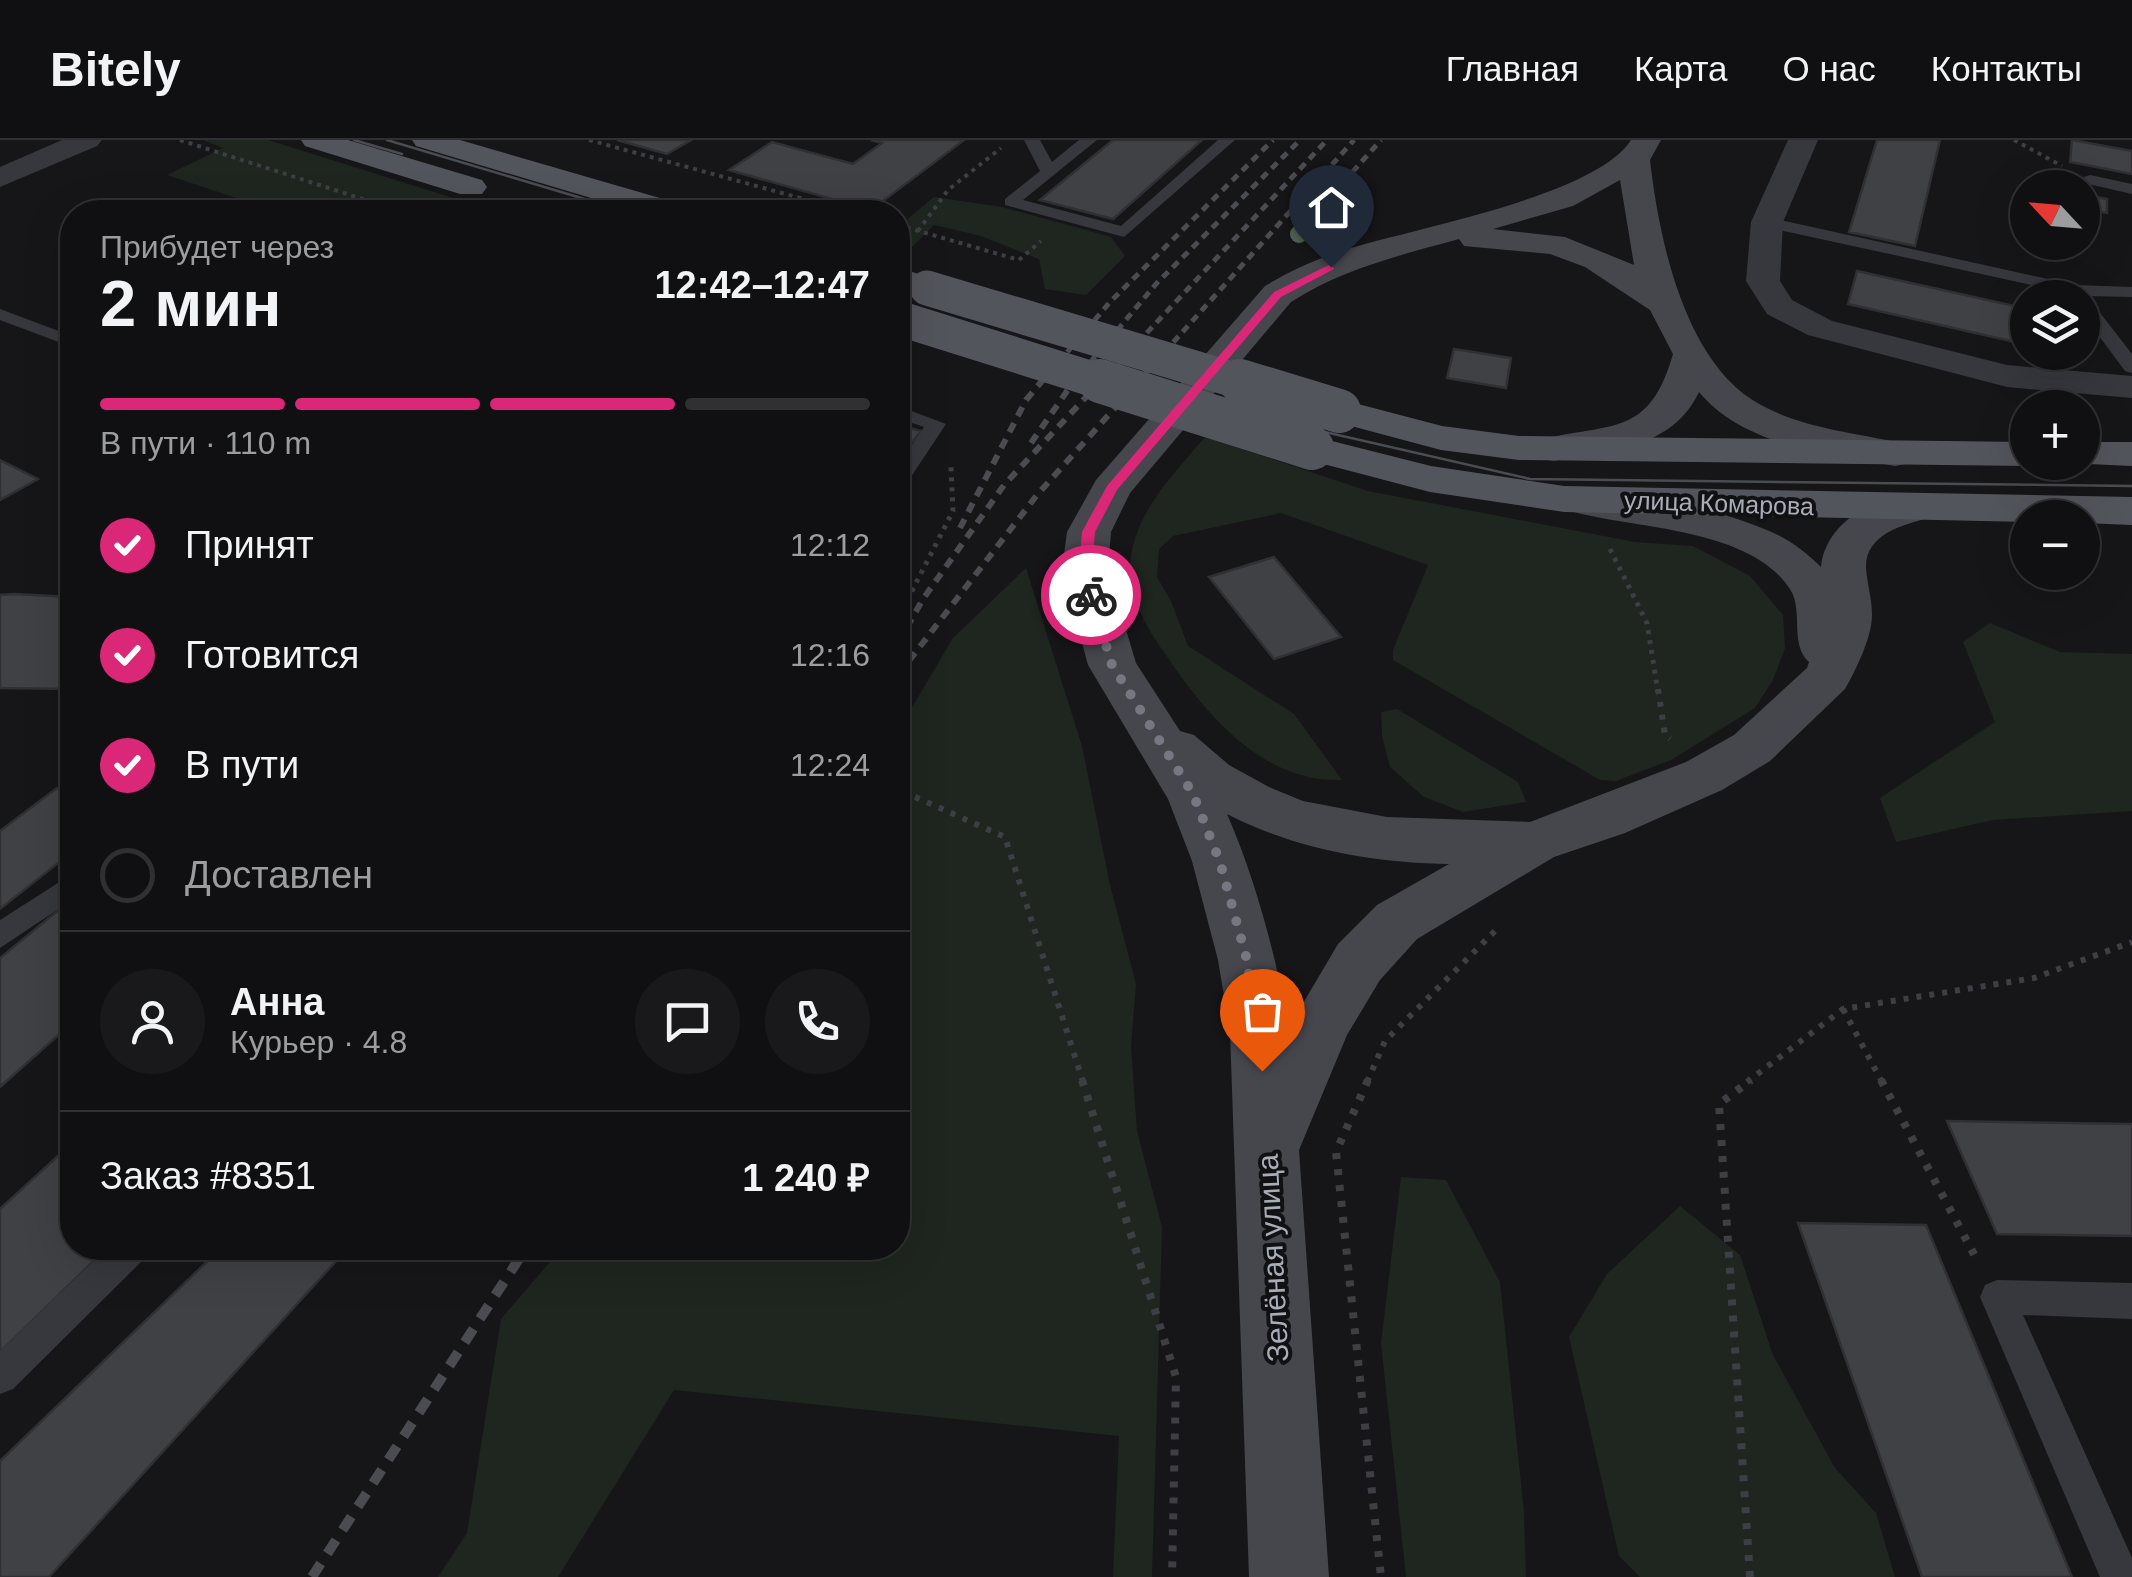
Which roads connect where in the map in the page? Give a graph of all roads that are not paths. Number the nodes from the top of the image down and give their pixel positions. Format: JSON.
{"nodes":[{"id":1,"x":87,"y":140,"type":"edge"},
{"id":2,"x":316,"y":140,"type":"edge"},
{"id":3,"x":428,"y":140,"type":"edge"},
{"id":4,"x":1032,"y":140,"type":"edge"},
{"id":5,"x":1090,"y":140,"type":"edge"},
{"id":6,"x":1227,"y":140,"type":"edge"},
{"id":7,"x":1803,"y":140,"type":"edge"},
{"id":8,"x":1640,"y":150,"type":"edge"},
{"id":9,"x":1049,"y":172,"type":"junction"},
{"id":10,"x":1,"y":177,"type":"edge"},
{"id":11,"x":2100,"y":182,"type":"edge"},
{"id":12,"x":2132,"y":189,"type":"edge"},
{"id":13,"x":498,"y":196,"type":"dead end"},
{"id":14,"x":631,"y":200,"type":"edge"},
{"id":15,"x":1767,"y":222,"type":"junction"},
{"id":16,"x":1354,"y":258,"type":"junction"},
{"id":17,"x":2012,"y":280,"type":"edge"},
{"id":18,"x":912,"y":284,"type":"edge"},
{"id":19,"x":2132,"y":292,"type":"edge"},
{"id":20,"x":2100,"y":294,"type":"edge"},
{"id":21,"x":1662,"y":302,"type":"junction"},
{"id":22,"x":0,"y":314,"type":"edge"},
{"id":23,"x":910,"y":322,"type":"edge"},
{"id":24,"x":2100,"y":323,"type":"edge"},
{"id":25,"x":60,"y":337,"type":"edge"},
{"id":26,"x":1692,"y":354,"type":"junction"},
{"id":27,"x":2132,"y":367,"type":"edge"},
{"id":28,"x":2132,"y":387,"type":"edge"},
{"id":29,"x":910,"y":416,"type":"edge"},
{"id":30,"x":1554,"y":449,"type":"junction"},
{"id":31,"x":1898,"y":454,"type":"junction"},
{"id":32,"x":2010,"y":454,"type":"edge"},
{"id":33,"x":2100,"y":454,"type":"edge"},
{"id":34,"x":2132,"y":454,"type":"edge"},
{"id":35,"x":910,"y":463,"type":"edge"},
{"id":36,"x":1564,"y":499,"type":"junction"},
{"id":37,"x":1912,"y":508,"type":"junction"},
{"id":38,"x":2132,"y":510,"type":"edge"},
{"id":39,"x":1828,"y":677,"type":"junction"},
{"id":40,"x":1149,"y":722,"type":"junction"},
{"id":41,"x":1535,"y":842,"type":"junction"},
{"id":42,"x":60,"y":894,"type":"edge"},
{"id":43,"x":0,"y":936,"type":"edge"},
{"id":44,"x":1268,"y":1148,"type":"junction"},
{"id":45,"x":119,"y":1260,"type":"edge"},
{"id":46,"x":2132,"y":1301,"type":"edge"},
{"id":47,"x":0,"y":1376,"type":"edge"},
{"id":48,"x":1289,"y":1577,"type":"edge"},
{"id":49,"x":2120,"y":1577,"type":"edge"}],
"edges":[{"from":1,"to":10,"type":"street"},
{"from":2,"to":13,"type":"main road"},
{"from":3,"to":14,"type":"main road"},
{"from":4,"to":9,"type":"lane"},
{"from":5,"to":9,"type":"lane"},
{"from":6,"to":9,"type":"lane"},
{"from":7,"to":15,"type":"street"},
{"from":8,"to":16,"type":"main road"},
{"from":8,"to":21,"type":"main road"},
{"from":11,"to":12,"type":"lane"},
{"from":15,"to":17,"type":"lane"},
{"from":15,"to":28,"type":"street"},
{"from":16,"to":21,"type":"main road"},
{"from":16,"to":40,"type":"main road"},
{"from":18,"to":30,"type":"main road","name":"улица Комарова","bridge":true},
{"from":19,"to":20,"type":"lane"},
{"from":21,"to":26,"type":"main road"},
{"from":22,"to":25,"type":"lane"},
{"from":23,"to":36,"type":"main road","name":"улица Комарова","bridge":true},
{"from":24,"to":27,"type":"lane"},
{"from":26,"to":30,"type":"main road"},
{"from":26,"to":31,"type":"main road"},
{"from":29,"to":35,"type":"lane"},
{"from":30,"to":31,"type":"main road","name":"улица Комарова"},
{"from":31,"to":32,"type":"main road","name":"улица Комарова"},
{"from":33,"to":34,"type":"main road"},
{"from":36,"to":37,"type":"main road","name":"улица Комарова"},
{"from":36,"to":39,"type":"main road"},
{"from":37,"to":38,"type":"main road","name":"улица Комарова"},
{"from":37,"to":39,"type":"main road"},
{"from":39,"to":41,"type":"main road"},
{"from":40,"to":41,"type":"main road"},
{"from":40,"to":44,"type":"main road","name":"Зелёная улица"},
{"from":41,"to":44,"type":"main road"},
{"from":42,"to":43,"type":"lane"},
{"from":44,"to":48,"type":"main road","name":"Зелёная улица"},
{"from":45,"to":47,"type":"lane"},
{"from":46,"to":49,"type":"lane"}]}
